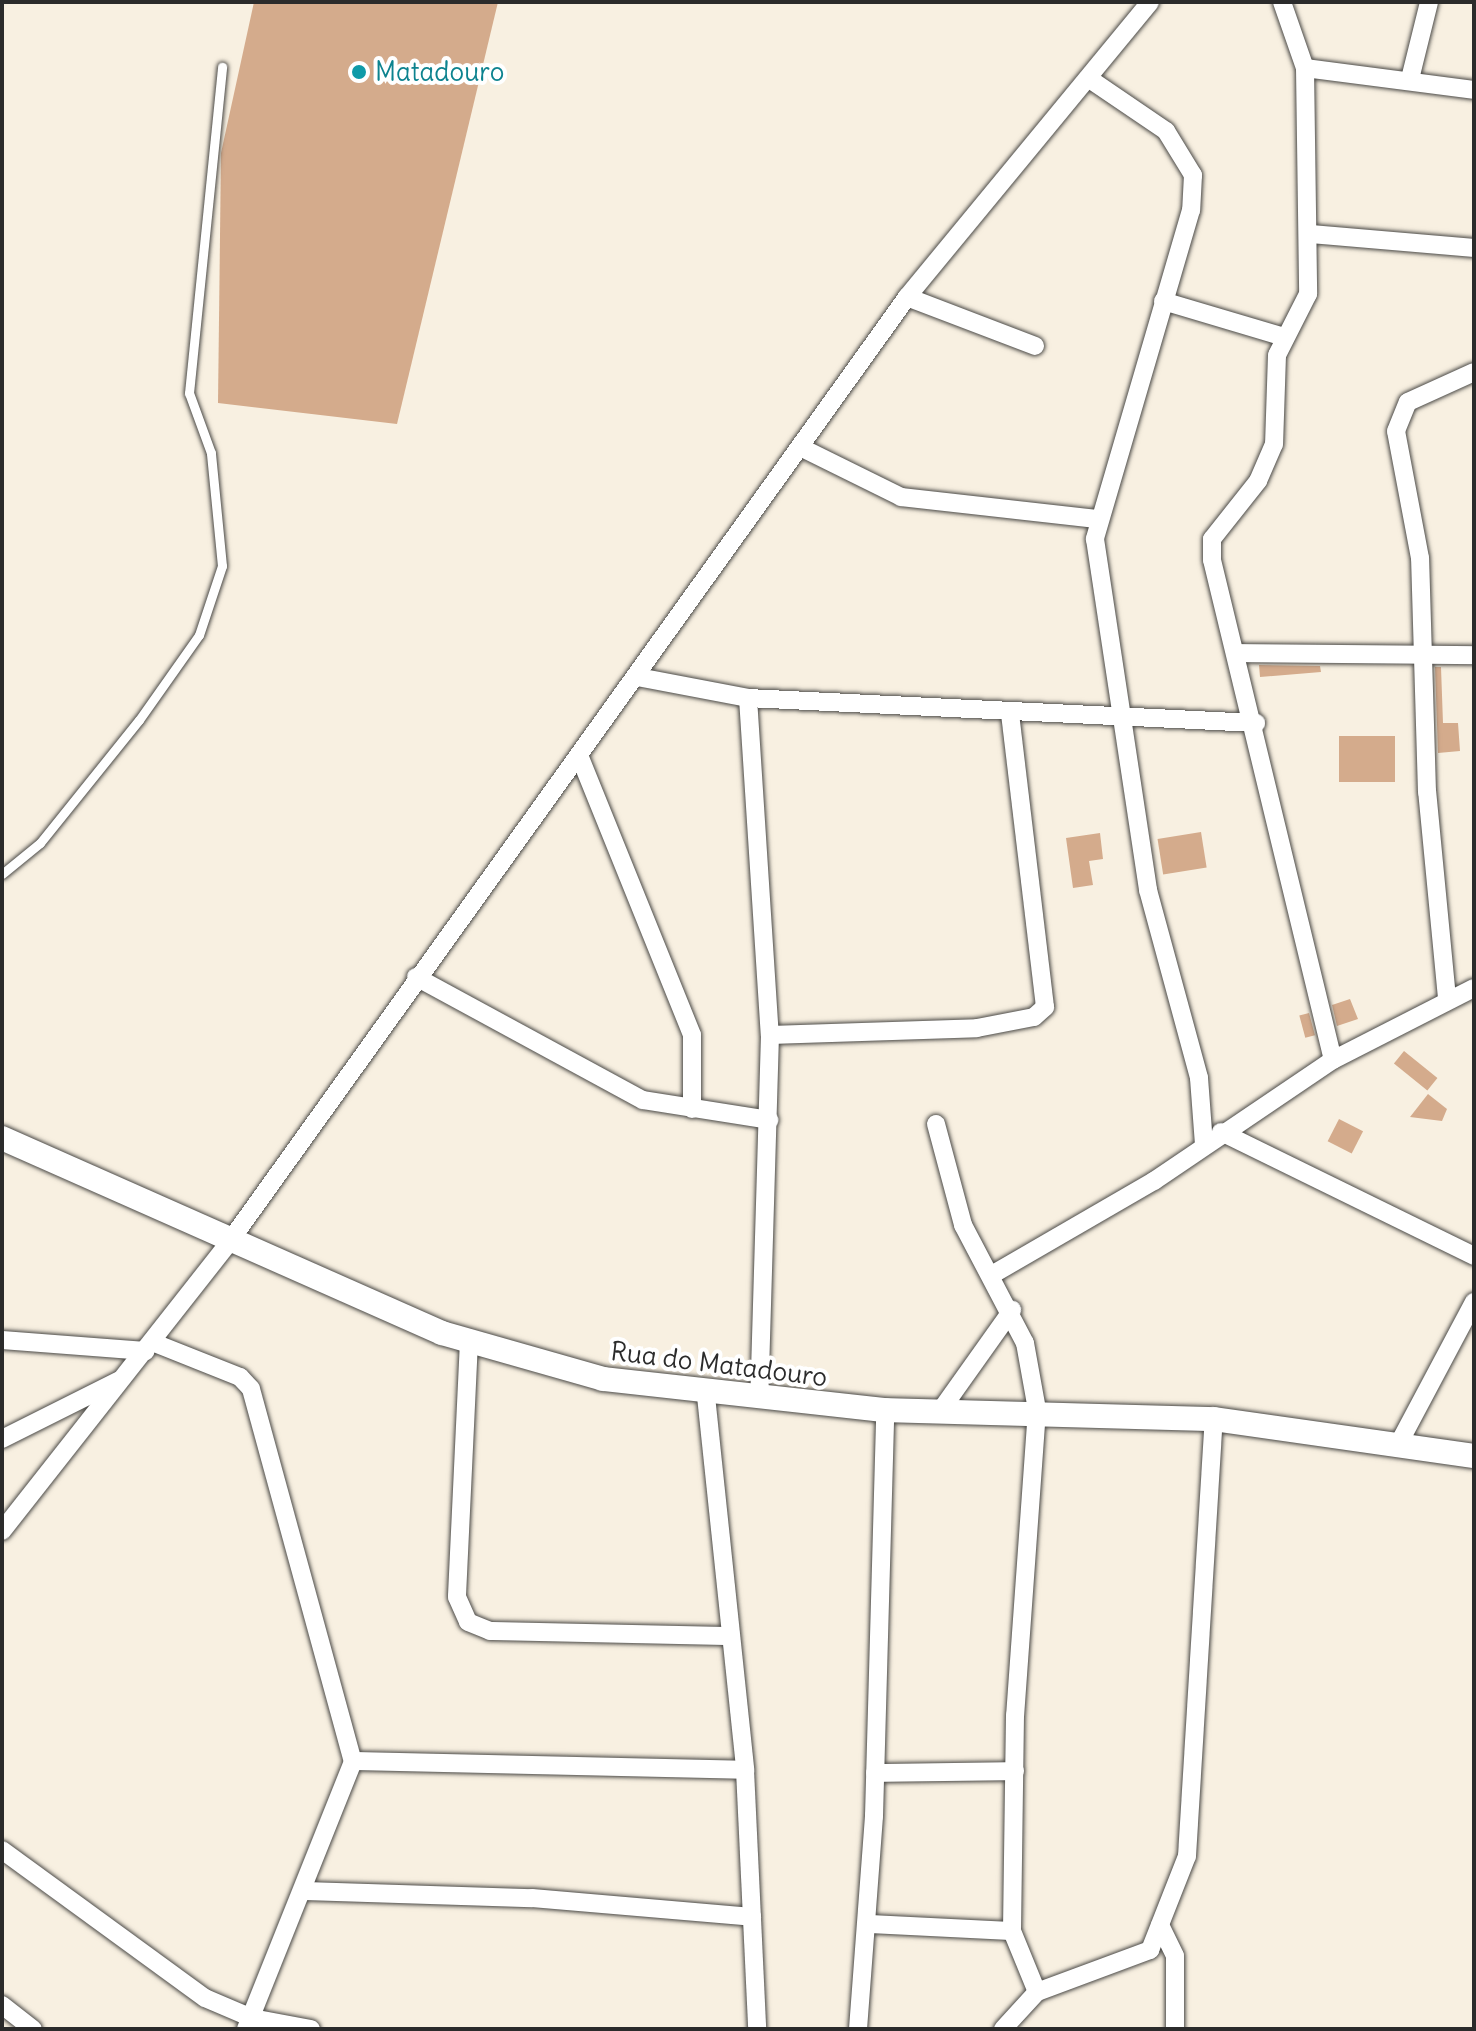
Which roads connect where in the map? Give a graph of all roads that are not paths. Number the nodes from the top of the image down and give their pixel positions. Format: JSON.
{"nodes":[{"id":1,"x":1150,"y":2,"type":"edge"},
{"id":2,"x":1282,"y":2,"type":"edge"},
{"id":3,"x":1429,"y":2,"type":"edge"},
{"id":4,"x":222,"y":67,"type":"dead end"},
{"id":5,"x":1305,"y":68,"type":"junction"},
{"id":6,"x":1410,"y":79,"type":"junction"},
{"id":7,"x":1091,"y":80,"type":"junction"},
{"id":8,"x":1474,"y":90,"type":"edge"},
{"id":9,"x":1311,"y":234,"type":"junction"},
{"id":10,"x":1474,"y":248,"type":"edge"},
{"id":11,"x":907,"y":297,"type":"junction"},
{"id":12,"x":1163,"y":301,"type":"junction"},
{"id":13,"x":1284,"y":337,"type":"junction"},
{"id":14,"x":1035,"y":346,"type":"dead end"},
{"id":15,"x":1474,"y":372,"type":"edge"},
{"id":16,"x":800,"y":447,"type":"junction"},
{"id":17,"x":1097,"y":519,"type":"junction"},
{"id":18,"x":1422,"y":651,"type":"junction"},
{"id":19,"x":1238,"y":653,"type":"junction"},
{"id":20,"x":1474,"y":655,"type":"edge"},
{"id":21,"x":638,"y":677,"type":"junction"},
{"id":22,"x":748,"y":698,"type":"junction"},
{"id":23,"x":1010,"y":714,"type":"junction"},
{"id":24,"x":1121,"y":719,"type":"junction"},
{"id":25,"x":1256,"y":723,"type":"junction"},
{"id":26,"x":579,"y":755,"type":"junction"},
{"id":27,"x":2,"y":874,"type":"edge"},
{"id":28,"x":416,"y":977,"type":"junction"},
{"id":29,"x":1474,"y":988,"type":"edge"},
{"id":30,"x":1447,"y":998,"type":"junction"},
{"id":31,"x":770,"y":1035,"type":"junction"},
{"id":32,"x":1333,"y":1060,"type":"junction"},
{"id":33,"x":692,"y":1109,"type":"junction"},
{"id":34,"x":769,"y":1120,"type":"junction"},
{"id":35,"x":936,"y":1124,"type":"dead end"},
{"id":36,"x":1221,"y":1132,"type":"junction"},
{"id":37,"x":2,"y":1138,"type":"edge"},
{"id":38,"x":1204,"y":1144,"type":"junction"},
{"id":39,"x":230,"y":1241,"type":"junction"},
{"id":40,"x":1474,"y":1256,"type":"edge"},
{"id":41,"x":995,"y":1273,"type":"junction"},
{"id":42,"x":1474,"y":1302,"type":"edge"},
{"id":43,"x":1012,"y":1310,"type":"junction"},
{"id":44,"x":2,"y":1340,"type":"edge"},
{"id":45,"x":469,"y":1341,"type":"junction"},
{"id":46,"x":149,"y":1346,"type":"junction"},
{"id":47,"x":124,"y":1378,"type":"junction"},
{"id":48,"x":706,"y":1396,"type":"junction"},
{"id":49,"x":759,"y":1398,"type":"junction"},
{"id":50,"x":885,"y":1410,"type":"junction"},
{"id":51,"x":941,"y":1410,"type":"junction"},
{"id":52,"x":1037,"y":1410,"type":"junction"},
{"id":53,"x":1214,"y":1419,"type":"junction"},
{"id":54,"x":2,"y":1439,"type":"edge"},
{"id":55,"x":1399,"y":1443,"type":"junction"},
{"id":56,"x":1474,"y":1456,"type":"edge"},
{"id":57,"x":2,"y":1531,"type":"edge"},
{"id":58,"x":728,"y":1636,"type":"junction"},
{"id":59,"x":353,"y":1761,"type":"junction"},
{"id":60,"x":745,"y":1770,"type":"junction"},
{"id":61,"x":1015,"y":1771,"type":"junction"},
{"id":62,"x":875,"y":1773,"type":"junction"},
{"id":63,"x":2,"y":1850,"type":"edge"},
{"id":64,"x":305,"y":1891,"type":"junction"},
{"id":65,"x":752,"y":1917,"type":"junction"},
{"id":66,"x":869,"y":1924,"type":"junction"},
{"id":67,"x":1160,"y":1925,"type":"junction"},
{"id":68,"x":1012,"y":1931,"type":"junction"},
{"id":69,"x":1037,"y":1992,"type":"junction"},
{"id":70,"x":2,"y":2005,"type":"edge"},
{"id":71,"x":249,"y":2024,"type":"edge"},
{"id":72,"x":33,"y":2029,"type":"edge"},
{"id":73,"x":311,"y":2029,"type":"edge"},
{"id":74,"x":757,"y":2029,"type":"edge"},
{"id":75,"x":858,"y":2029,"type":"edge"},
{"id":76,"x":1003,"y":2029,"type":"edge"},
{"id":77,"x":1175,"y":2029,"type":"edge"}],
"edges":[{"from":1,"to":7,"type":"street"},
{"from":2,"to":5,"type":"street"},
{"from":3,"to":6,"type":"street"},
{"from":4,"to":27,"type":"lane"},
{"from":5,"to":6,"type":"street"},
{"from":5,"to":9,"type":"street"},
{"from":6,"to":8,"type":"street"},
{"from":7,"to":11,"type":"street"},
{"from":7,"to":12,"type":"street"},
{"from":9,"to":10,"type":"street"},
{"from":9,"to":13,"type":"street"},
{"from":11,"to":14,"type":"street"},
{"from":11,"to":16,"type":"street"},
{"from":12,"to":13,"type":"street"},
{"from":12,"to":17,"type":"street"},
{"from":13,"to":19,"type":"street"},
{"from":15,"to":18,"type":"street"},
{"from":16,"to":17,"type":"street"},
{"from":16,"to":21,"type":"street"},
{"from":17,"to":24,"type":"street"},
{"from":18,"to":19,"type":"street"},
{"from":18,"to":20,"type":"street"},
{"from":18,"to":30,"type":"street"},
{"from":19,"to":25,"type":"street"},
{"from":21,"to":22,"type":"street"},
{"from":21,"to":26,"type":"street"},
{"from":22,"to":23,"type":"street"},
{"from":22,"to":31,"type":"street"},
{"from":23,"to":24,"type":"street"},
{"from":23,"to":31,"type":"street"},
{"from":24,"to":25,"type":"street"},
{"from":24,"to":38,"type":"street"},
{"from":25,"to":32,"type":"street"},
{"from":26,"to":28,"type":"street"},
{"from":26,"to":33,"type":"street"},
{"from":28,"to":33,"type":"street"},
{"from":28,"to":39,"type":"street"},
{"from":29,"to":30,"type":"street"},
{"from":30,"to":32,"type":"street"},
{"from":31,"to":34,"type":"street"},
{"from":32,"to":36,"type":"street"},
{"from":33,"to":34,"type":"street"},
{"from":34,"to":49,"type":"street"},
{"from":35,"to":41,"type":"street"},
{"from":36,"to":38,"type":"street"},
{"from":36,"to":40,"type":"street"},
{"from":37,"to":39,"type":"street","name":"Rua do Matadouro"},
{"from":38,"to":41,"type":"street"},
{"from":39,"to":45,"type":"street","name":"Rua do Matadouro"},
{"from":39,"to":46,"type":"street"},
{"from":41,"to":43,"type":"street"},
{"from":42,"to":55,"type":"street"},
{"from":43,"to":51,"type":"street"},
{"from":43,"to":52,"type":"street"},
{"from":44,"to":46,"type":"street"},
{"from":45,"to":48,"type":"street","name":"Rua do Matadouro"},
{"from":45,"to":58,"type":"street"},
{"from":46,"to":47,"type":"street"},
{"from":46,"to":59,"type":"street"},
{"from":47,"to":54,"type":"street"},
{"from":47,"to":57,"type":"street"},
{"from":48,"to":49,"type":"street","name":"Rua do Matadouro"},
{"from":48,"to":58,"type":"street"},
{"from":49,"to":50,"type":"street","name":"Rua do Matadouro"},
{"from":50,"to":51,"type":"street","name":"Rua do Matadouro"},
{"from":50,"to":62,"type":"street"},
{"from":51,"to":52,"type":"street","name":"Rua do Matadouro"},
{"from":52,"to":53,"type":"street","name":"Rua do Matadouro"},
{"from":52,"to":61,"type":"street"},
{"from":53,"to":55,"type":"street","name":"Rua do Matadouro"},
{"from":53,"to":67,"type":"street"},
{"from":55,"to":56,"type":"street","name":"Rua do Matadouro"},
{"from":58,"to":60,"type":"street"},
{"from":59,"to":60,"type":"street"},
{"from":59,"to":64,"type":"street"},
{"from":60,"to":65,"type":"street"},
{"from":61,"to":62,"type":"street"},
{"from":61,"to":68,"type":"street"},
{"from":62,"to":66,"type":"street"},
{"from":63,"to":71,"type":"street"},
{"from":64,"to":65,"type":"street"},
{"from":64,"to":71,"type":"street"},
{"from":65,"to":74,"type":"street"},
{"from":66,"to":68,"type":"street"},
{"from":66,"to":75,"type":"street"},
{"from":67,"to":69,"type":"street"},
{"from":67,"to":77,"type":"street"},
{"from":68,"to":69,"type":"street"},
{"from":69,"to":76,"type":"street"},
{"from":70,"to":72,"type":"street"},
{"from":71,"to":73,"type":"street"}]}
